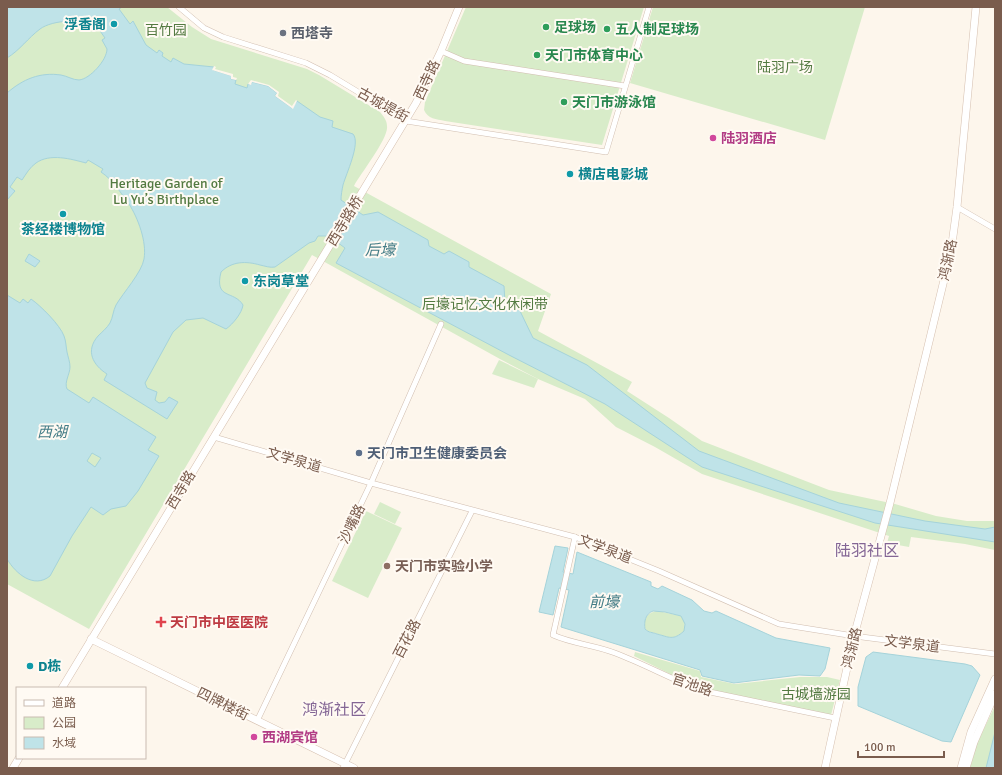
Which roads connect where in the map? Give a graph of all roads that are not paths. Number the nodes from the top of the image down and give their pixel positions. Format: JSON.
{"nodes":[{"id":1,"x":178,"y":7,"type":"edge"},
{"id":2,"x":459,"y":7,"type":"edge"},
{"id":3,"x":649,"y":7,"type":"edge"},
{"id":4,"x":976,"y":7,"type":"edge"},
{"id":5,"x":441,"y":51,"type":"junction"},
{"id":6,"x":625,"y":86,"type":"junction"},
{"id":7,"x":406,"y":121,"type":"junction"},
{"id":8,"x":388,"y":149,"type":"joint"},
{"id":9,"x":957,"y":207,"type":"junction"},
{"id":10,"x":995,"y":229,"type":"edge"},
{"id":11,"x":302,"y":292,"type":"joint"},
{"id":12,"x":440,"y":324,"type":"dead end"},
{"id":13,"x":214,"y":437,"type":"junction"},
{"id":14,"x":371,"y":483,"type":"junction"},
{"id":15,"x":472,"y":510,"type":"junction"},
{"id":16,"x":575,"y":537,"type":"junction"},
{"id":17,"x":854,"y":636,"type":"junction"},
{"id":18,"x":91,"y":639,"type":"junction"},
{"id":19,"x":995,"y":654,"type":"edge"},
{"id":20,"x":995,"y":678,"type":"edge"},
{"id":21,"x":63,"y":687,"type":"edge"},
{"id":22,"x":995,"y":694,"type":"edge"},
{"id":23,"x":835,"y":718,"type":"junction"},
{"id":24,"x":257,"y":721,"type":"junction"},
{"id":25,"x":18,"y":759,"type":"edge"},
{"id":26,"x":344,"y":766,"type":"edge"},
{"id":27,"x":13,"y":768,"type":"edge"},
{"id":28,"x":354,"y":768,"type":"edge"},
{"id":29,"x":825,"y":768,"type":"edge"},
{"id":30,"x":961,"y":768,"type":"edge"},
{"id":31,"x":966,"y":768,"type":"edge"}],
"edges":[{"from":1,"to":7,"type":"street","name":"古城堤街"},
{"from":2,"to":5,"type":"street","name":"西寺路"},
{"from":3,"to":6,"type":"street"},
{"from":4,"to":9,"type":"street","name":"鸿渐路"},
{"from":5,"to":6,"type":"street"},
{"from":5,"to":7,"type":"street","name":"西寺路"},
{"from":6,"to":7,"type":"street","name":"古城堤街"},
{"from":7,"to":8,"type":"street","name":"西寺路"},
{"from":8,"to":11,"type":"street","name":"西寺路桥"},
{"from":9,"to":10,"type":"street"},
{"from":9,"to":17,"type":"street","name":"鸿渐路"},
{"from":11,"to":13,"type":"street","name":"西寺路"},
{"from":12,"to":14,"type":"street","name":"沙嘴路"},
{"from":13,"to":14,"type":"street","name":"文学泉道"},
{"from":13,"to":18,"type":"street","name":"西寺路"},
{"from":14,"to":15,"type":"street","name":"文学泉道"},
{"from":14,"to":24,"type":"street","name":"沙嘴路"},
{"from":15,"to":16,"type":"street","name":"文学泉道"},
{"from":15,"to":26,"type":"street","name":"百花路"},
{"from":16,"to":17,"type":"street","name":"文学泉道"},
{"from":16,"to":23,"type":"street","name":"官池路"},
{"from":17,"to":19,"type":"street","name":"文学泉道"},
{"from":17,"to":23,"type":"street","name":"鸿渐路"},
{"from":18,"to":21,"type":"street","name":"西寺路"},
{"from":18,"to":24,"type":"street","name":"四牌楼街"},
{"from":20,"to":30,"type":"street"},
{"from":22,"to":31,"type":"street"},
{"from":23,"to":29,"type":"street","name":"鸿渐路"},
{"from":24,"to":26,"type":"street","name":"四牌楼街"},
{"from":25,"to":27,"type":"street"},
{"from":26,"to":28,"type":"street","name":"四牌楼街"}]}
